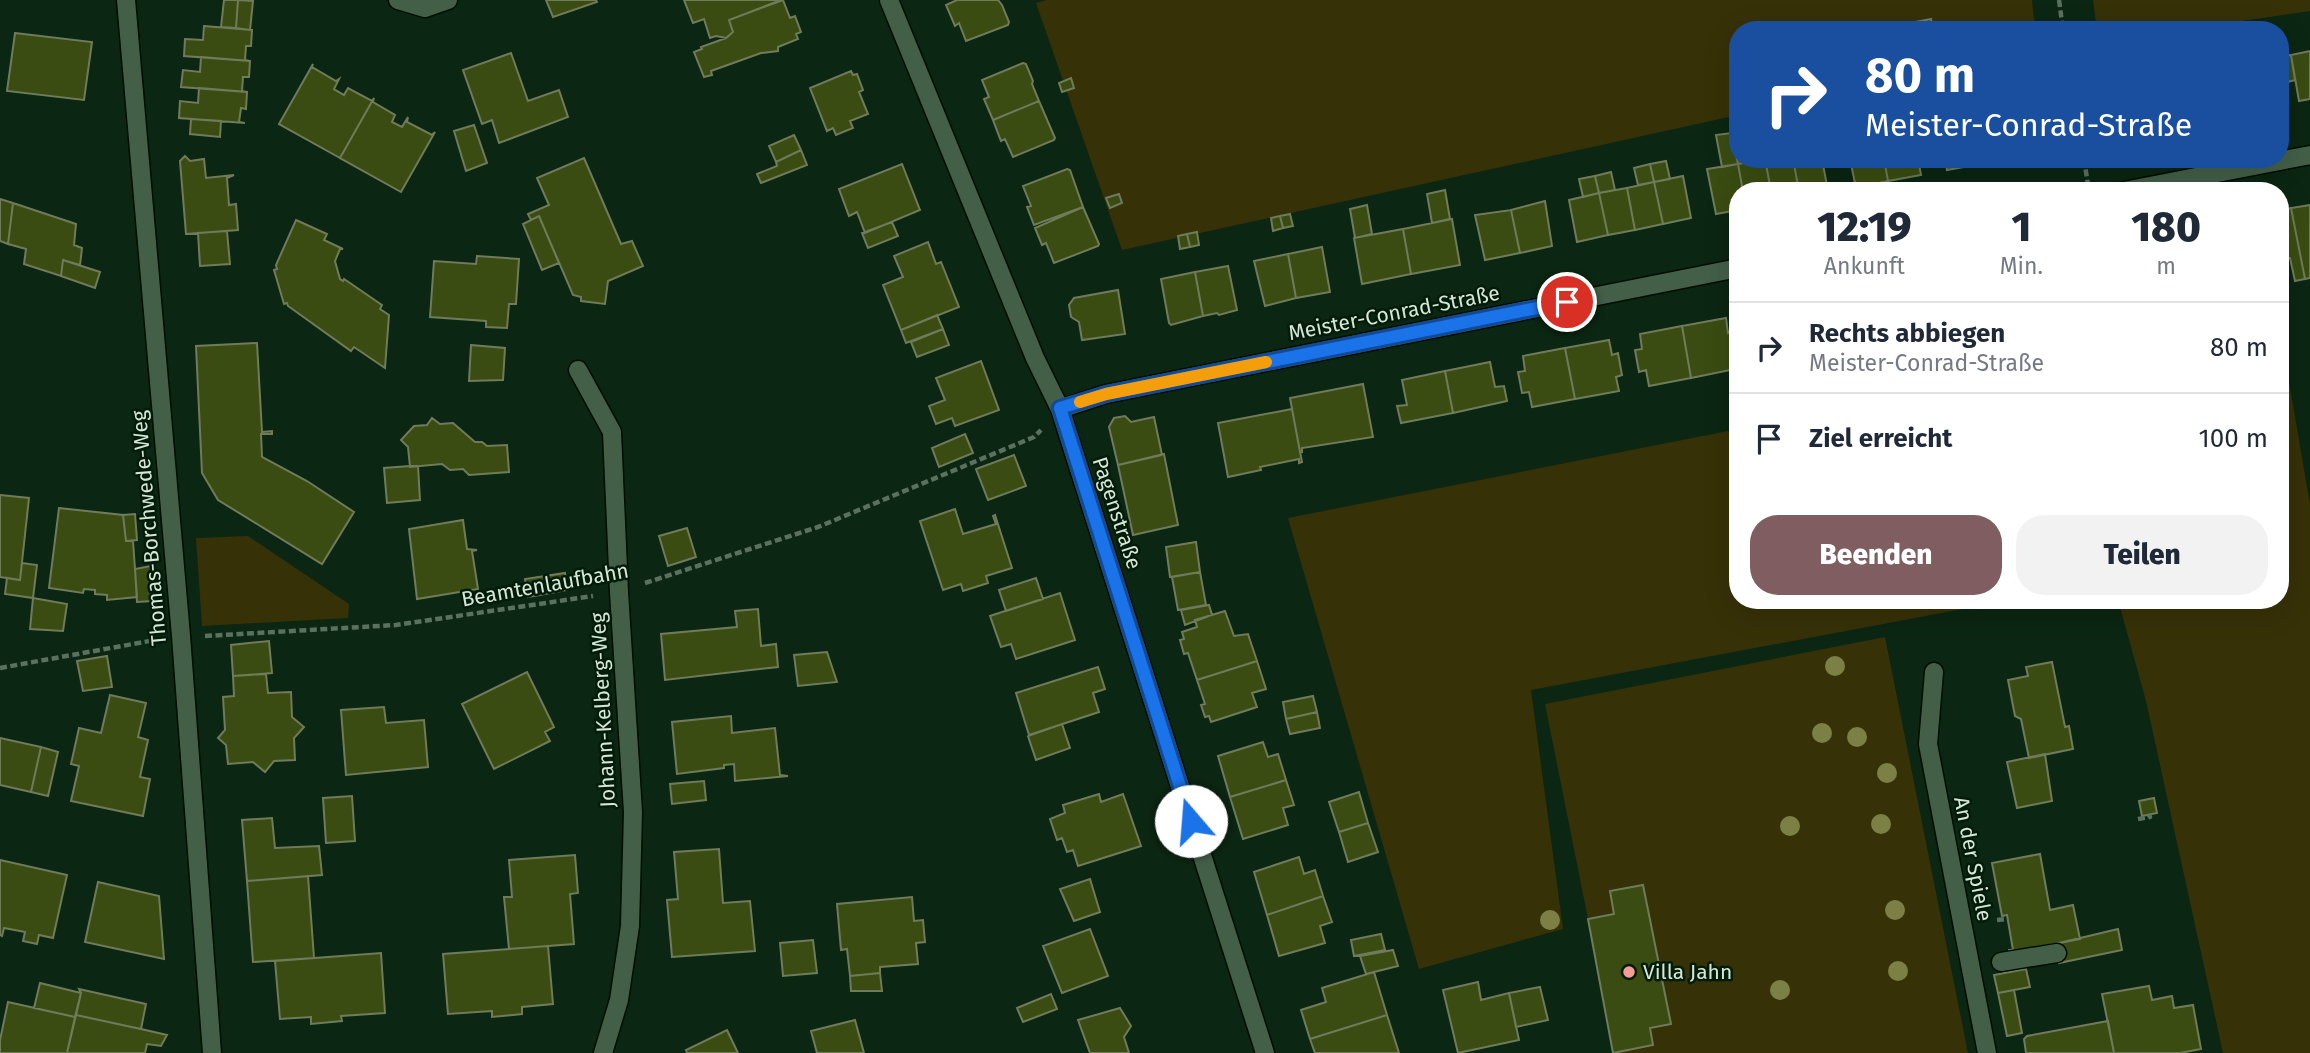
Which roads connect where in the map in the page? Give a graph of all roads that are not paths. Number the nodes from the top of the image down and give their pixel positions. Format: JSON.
{"nodes":[{"id":1,"x":126,"y":0,"type":"edge"},
{"id":2,"x":398,"y":0,"type":"edge"},
{"id":3,"x":448,"y":0,"type":"edge"},
{"id":4,"x":889,"y":0,"type":"edge"},
{"id":5,"x":2310,"y":155,"type":"edge"},
{"id":6,"x":2289,"y":159,"type":"edge"},
{"id":7,"x":2243,"y":168,"type":"edge"},
{"id":8,"x":2170,"y":182,"type":"edge"},
{"id":9,"x":1729,"y":270,"type":"edge"},
{"id":10,"x":578,"y":370,"type":"dead end"},
{"id":11,"x":1060,"y":408,"type":"junction"},
{"id":12,"x":1934,"y":672,"type":"dead end"},
{"id":13,"x":2057,"y":953,"type":"dead end"},
{"id":14,"x":2001,"y":962,"type":"dead end"},
{"id":15,"x":212,"y":1053,"type":"edge"},
{"id":16,"x":603,"y":1053,"type":"edge"},
{"id":17,"x":1265,"y":1053,"type":"edge"},
{"id":18,"x":1987,"y":1053,"type":"edge"}],
"edges":[{"from":1,"to":15,"type":"street","name":"Thomas-Borchwede-Weg"},
{"from":2,"to":3,"type":"street"},
{"from":4,"to":11,"type":"street","name":"Pagenstraße"},
{"from":5,"to":6,"type":"street"},
{"from":7,"to":8,"type":"street"},
{"from":9,"to":11,"type":"street","name":"Meister-Conrad-Straße"},
{"from":10,"to":16,"type":"street","name":"Johann-Kelberg-Weg"},
{"from":11,"to":17,"type":"street","name":"Pagenstraße"},
{"from":12,"to":18,"type":"street","name":"An der Spiele"},
{"from":13,"to":14,"type":"street"}]}
